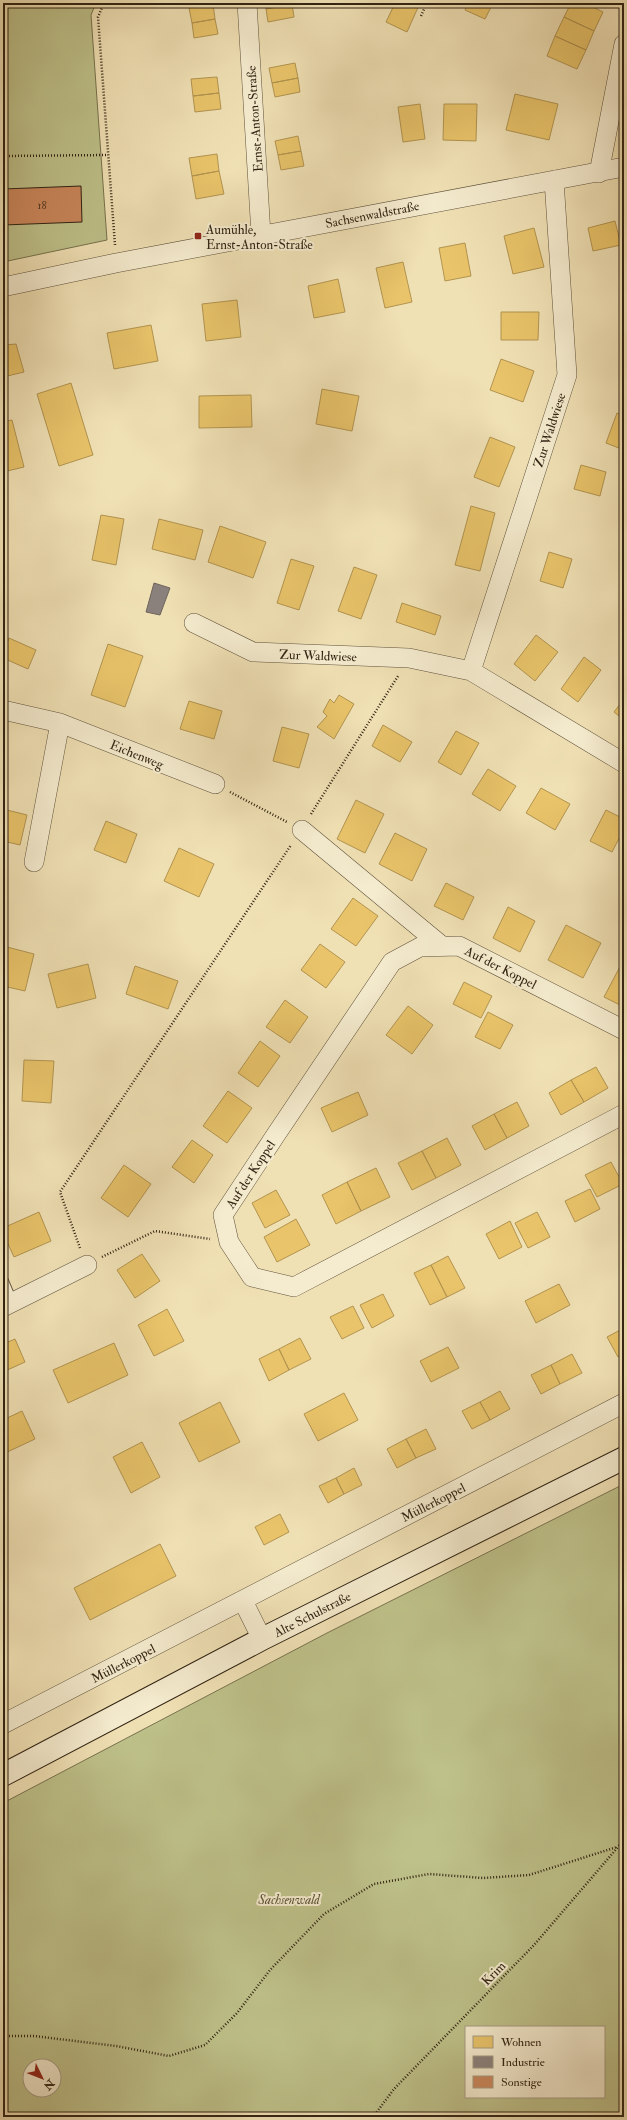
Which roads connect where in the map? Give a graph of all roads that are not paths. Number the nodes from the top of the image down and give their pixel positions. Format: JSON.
{"nodes":[{"id":1,"x":247,"y":3,"type":"edge"},
{"id":2,"x":624,"y":44,"type":"edge"},
{"id":3,"x":624,"y":167,"type":"edge"},
{"id":4,"x":599,"y":172,"type":"junction"},
{"id":5,"x":554,"y":180,"type":"junction"},
{"id":6,"x":261,"y":235,"type":"junction"},
{"id":7,"x":3,"y":288,"type":"edge"},
{"id":8,"x":194,"y":623,"type":"dead end"},
{"id":9,"x":471,"y":671,"type":"junction"},
{"id":10,"x":3,"y":710,"type":"edge"},
{"id":11,"x":60,"y":723,"type":"junction"},
{"id":12,"x":624,"y":762,"type":"edge"},
{"id":13,"x":215,"y":784,"type":"road end"},
{"id":14,"x":302,"y":830,"type":"road end"},
{"id":15,"x":34,"y":862,"type":"dead end"},
{"id":16,"x":442,"y":946,"type":"junction"},
{"id":17,"x":624,"y":1030,"type":"edge"},
{"id":18,"x":624,"y":1114,"type":"edge"},
{"id":19,"x":86,"y":1265,"type":"road end"},
{"id":20,"x":3,"y":1281,"type":"edge"},
{"id":21,"x":8,"y":1305,"type":"edge"},
{"id":22,"x":624,"y":1403,"type":"edge"},
{"id":23,"x":624,"y":1458,"type":"edge"},
{"id":24,"x":243,"y":1601,"type":"junction"},
{"id":25,"x":262,"y":1639,"type":"junction"},
{"id":26,"x":3,"y":1724,"type":"edge"},
{"id":27,"x":3,"y":1775,"type":"edge"}],
"edges":[{"from":1,"to":6,"type":"street","name":"Ernst-Anton-Straße"},
{"from":2,"to":4,"type":"street"},
{"from":3,"to":4,"type":"street","name":"Sachsenwaldstraße"},
{"from":4,"to":5,"type":"street","name":"Sachsenwaldstraße"},
{"from":5,"to":6,"type":"street","name":"Sachsenwaldstraße"},
{"from":5,"to":9,"type":"street","name":"Zur Waldwiese"},
{"from":6,"to":7,"type":"street","name":"Sachsenwaldstraße"},
{"from":8,"to":9,"type":"street","name":"Zur Waldwiese"},
{"from":9,"to":12,"type":"street","name":"Zur Waldwiese"},
{"from":10,"to":11,"type":"street","name":"Eichenweg"},
{"from":11,"to":13,"type":"street","name":"Eichenweg"},
{"from":11,"to":15,"type":"street"},
{"from":14,"to":16,"type":"street"},
{"from":16,"to":17,"type":"street","name":"Auf der Koppel"},
{"from":16,"to":18,"type":"street","name":"Auf der Koppel"},
{"from":19,"to":21,"type":"street"},
{"from":20,"to":21,"type":"lane"},
{"from":22,"to":24,"type":"street","name":"Müllerkoppel"},
{"from":23,"to":25,"type":"main road","name":"Alte Schulstraße"},
{"from":24,"to":25,"type":"street"},
{"from":24,"to":26,"type":"street","name":"Müllerkoppel"},
{"from":25,"to":27,"type":"main road","name":"Alte Schulstraße"}]}
